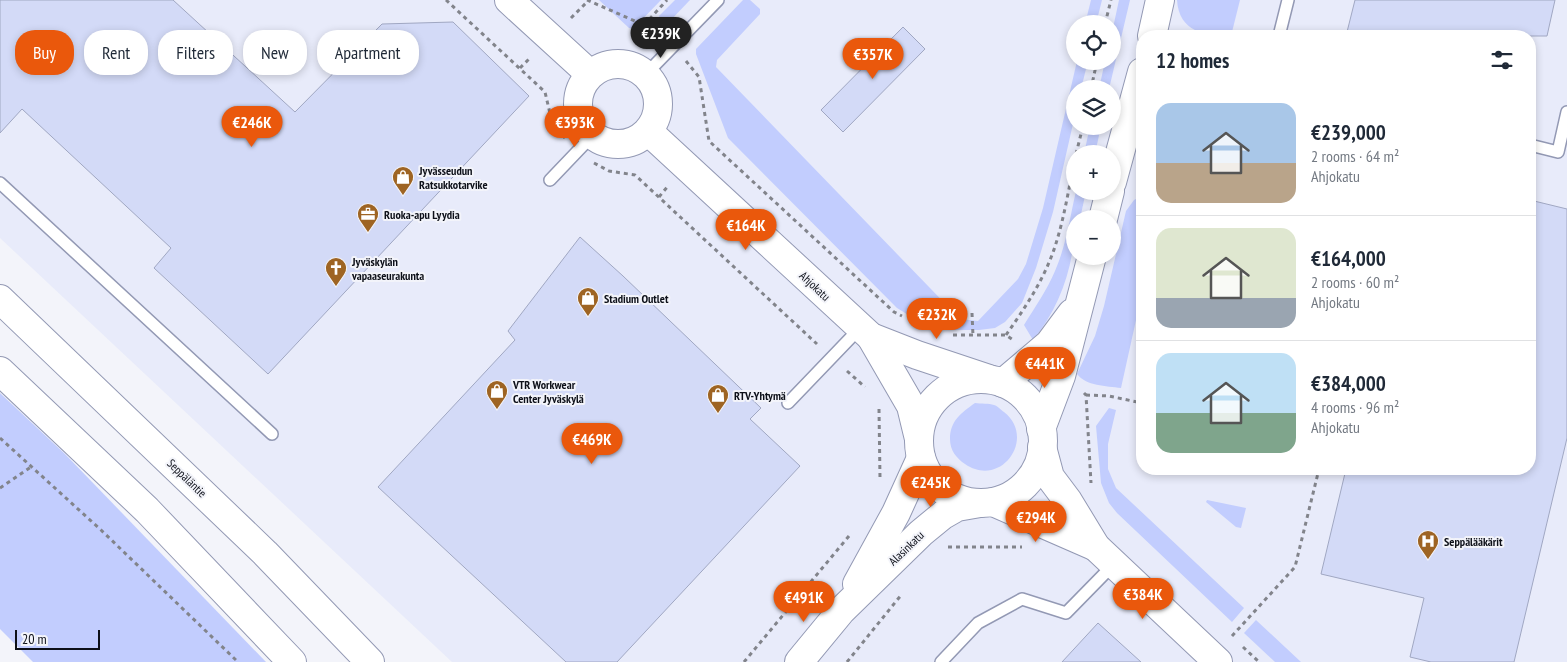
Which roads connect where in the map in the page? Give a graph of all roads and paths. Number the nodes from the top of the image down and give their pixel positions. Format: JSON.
{"nodes":[{"id":1,"x":446,"y":0,"type":"edge"},
{"id":2,"x":508,"y":0,"type":"edge"},
{"id":3,"x":587,"y":0,"type":"edge"},
{"id":4,"x":667,"y":0,"type":"edge"},
{"id":5,"x":718,"y":0,"type":"edge"},
{"id":6,"x":1111,"y":0,"type":"edge"},
{"id":7,"x":1160,"y":0,"type":"edge"},
{"id":8,"x":1288,"y":0,"type":"edge"},
{"id":9,"x":1107,"y":15,"type":"edge"},
{"id":10,"x":644,"y":25,"type":"junction"},
{"id":11,"x":1153,"y":30,"type":"edge"},
{"id":12,"x":1280,"y":30,"type":"edge"},
{"id":13,"x":673,"y":47,"type":"junction"},
{"id":14,"x":590,"y":74,"type":"junction"},
{"id":15,"x":646,"y":74,"type":"junction"},
{"id":16,"x":1136,"y":94,"type":"edge"},
{"id":17,"x":1567,"y":112,"type":"edge"},
{"id":18,"x":648,"y":132,"type":"junction"},
{"id":19,"x":584,"y":144,"type":"junction"},
{"id":20,"x":1536,"y":146,"type":"edge"},
{"id":21,"x":1121,"y":149,"type":"edge"},
{"id":22,"x":550,"y":180,"type":"dead end"},
{"id":23,"x":0,"y":183,"type":"edge"},
{"id":24,"x":1066,"y":200,"type":"edge"},
{"id":25,"x":1090,"y":265,"type":"edge"},
{"id":26,"x":0,"y":299,"type":"edge"},
{"id":27,"x":1080,"y":302,"type":"junction"},
{"id":28,"x":972,"y":313,"type":"dead end"},
{"id":29,"x":910,"y":321,"type":"dead end"},
{"id":30,"x":866,"y":332,"type":"junction"},
{"id":31,"x":944,"y":335,"type":"dead end"},
{"id":32,"x":1006,"y":335,"type":"junction"},
{"id":33,"x":973,"y":336,"type":"junction"},
{"id":34,"x":831,"y":357,"type":"junction"},
{"id":35,"x":1035,"y":358,"type":"junction"},
{"id":36,"x":0,"y":371,"type":"edge"},
{"id":37,"x":1061,"y":376,"type":"junction"},
{"id":38,"x":996,"y":381,"type":"junction"},
{"id":39,"x":872,"y":393,"type":"dead end"},
{"id":40,"x":1086,"y":395,"type":"junction"},
{"id":41,"x":879,"y":399,"type":"dead end"},
{"id":42,"x":1136,"y":402,"type":"edge"},
{"id":43,"x":788,"y":403,"type":"dead end"},
{"id":44,"x":272,"y":434,"type":"dead end"},
{"id":45,"x":0,"y":438,"type":"edge"},
{"id":46,"x":1042,"y":438,"type":"junction"},
{"id":47,"x":920,"y":448,"type":"junction"},
{"id":48,"x":32,"y":467,"type":"junction"},
{"id":49,"x":1318,"y":475,"type":"edge"},
{"id":50,"x":0,"y":488,"type":"edge"},
{"id":51,"x":1068,"y":501,"type":"junction"},
{"id":52,"x":987,"y":502,"type":"junction"},
{"id":53,"x":896,"y":513,"type":"junction"},
{"id":54,"x":1046,"y":524,"type":"junction"},
{"id":55,"x":855,"y":529,"type":"dead end"},
{"id":56,"x":921,"y":534,"type":"junction"},
{"id":57,"x":1105,"y":555,"type":"junction"},
{"id":58,"x":903,"y":593,"type":"dead end"},
{"id":59,"x":841,"y":611,"type":"junction"},
{"id":60,"x":1225,"y":630,"type":"dead end"},
{"id":61,"x":1238,"y":643,"type":"dead end"},
{"id":62,"x":238,"y":662,"type":"edge"},
{"id":63,"x":292,"y":662,"type":"edge"},
{"id":64,"x":370,"y":662,"type":"edge"},
{"id":65,"x":744,"y":662,"type":"edge"},
{"id":66,"x":799,"y":662,"type":"edge"},
{"id":67,"x":847,"y":662,"type":"edge"},
{"id":68,"x":941,"y":662,"type":"edge"},
{"id":69,"x":1218,"y":662,"type":"edge"},
{"id":70,"x":1259,"y":662,"type":"edge"}],
"edges":[{"from":1,"to":19,"type":"path"},
{"from":2,"to":14,"type":"street"},
{"from":3,"to":10,"type":"path"},
{"from":4,"to":10,"type":"path"},
{"from":5,"to":13,"type":"lane"},
{"from":6,"to":9,"type":"path"},
{"from":7,"to":11,"type":"street"},
{"from":8,"to":12,"type":"lane"},
{"from":10,"to":13,"type":"path"},
{"from":13,"to":15,"type":"lane"},
{"from":13,"to":29,"type":"path"},
{"from":14,"to":15,"type":"street"},
{"from":14,"to":19,"type":"street"},
{"from":15,"to":18,"type":"street"},
{"from":16,"to":21,"type":"street"},
{"from":17,"to":20,"type":"lane"},
{"from":18,"to":19,"type":"street"},
{"from":18,"to":30,"type":"street","name":"Ahjokatu"},
{"from":19,"to":22,"type":"lane"},
{"from":19,"to":34,"type":"path"},
{"from":23,"to":44,"type":"lane"},
{"from":24,"to":32,"type":"path"},
{"from":25,"to":27,"type":"street"},
{"from":26,"to":64,"type":"street","name":"Seppäläntie"},
{"from":27,"to":35,"type":"street"},
{"from":27,"to":37,"type":"street"},
{"from":28,"to":33,"type":"path"},
{"from":30,"to":34,"type":"lane"},
{"from":30,"to":38,"type":"street","name":"Ahjokatu"},
{"from":30,"to":47,"type":"street","name":"Ahjokatu"},
{"from":31,"to":33,"type":"path"},
{"from":32,"to":33,"type":"path"},
{"from":32,"to":35,"type":"path"},
{"from":34,"to":39,"type":"path"},
{"from":34,"to":43,"type":"lane"},
{"from":35,"to":38,"type":"street"},
{"from":36,"to":63,"type":"street"},
{"from":37,"to":40,"type":"path"},
{"from":37,"to":46,"type":"street"},
{"from":38,"to":46,"type":"street"},
{"from":38,"to":47,"type":"street"},
{"from":40,"to":42,"type":"path"},
{"from":40,"to":51,"type":"path"},
{"from":41,"to":53,"type":"path"},
{"from":45,"to":48,"type":"path"},
{"from":46,"to":51,"type":"street"},
{"from":46,"to":52,"type":"street"},
{"from":47,"to":52,"type":"street"},
{"from":47,"to":53,"type":"street","name":"Alasinkatu"},
{"from":48,"to":50,"type":"path"},
{"from":48,"to":62,"type":"path"},
{"from":49,"to":60,"type":"path"},
{"from":51,"to":57,"type":"street"},
{"from":52,"to":54,"type":"street"},
{"from":52,"to":56,"type":"street","name":"Alasinkatu"},
{"from":53,"to":59,"type":"street","name":"Alasinkatu"},
{"from":54,"to":56,"type":"path"},
{"from":54,"to":57,"type":"street"},
{"from":55,"to":65,"type":"path"},
{"from":56,"to":59,"type":"street","name":"Alasinkatu"},
{"from":57,"to":68,"type":"lane"},
{"from":57,"to":69,"type":"street"},
{"from":58,"to":67,"type":"path"},
{"from":59,"to":66,"type":"street","name":"Alasinkatu"},
{"from":61,"to":70,"type":"path"}]}
